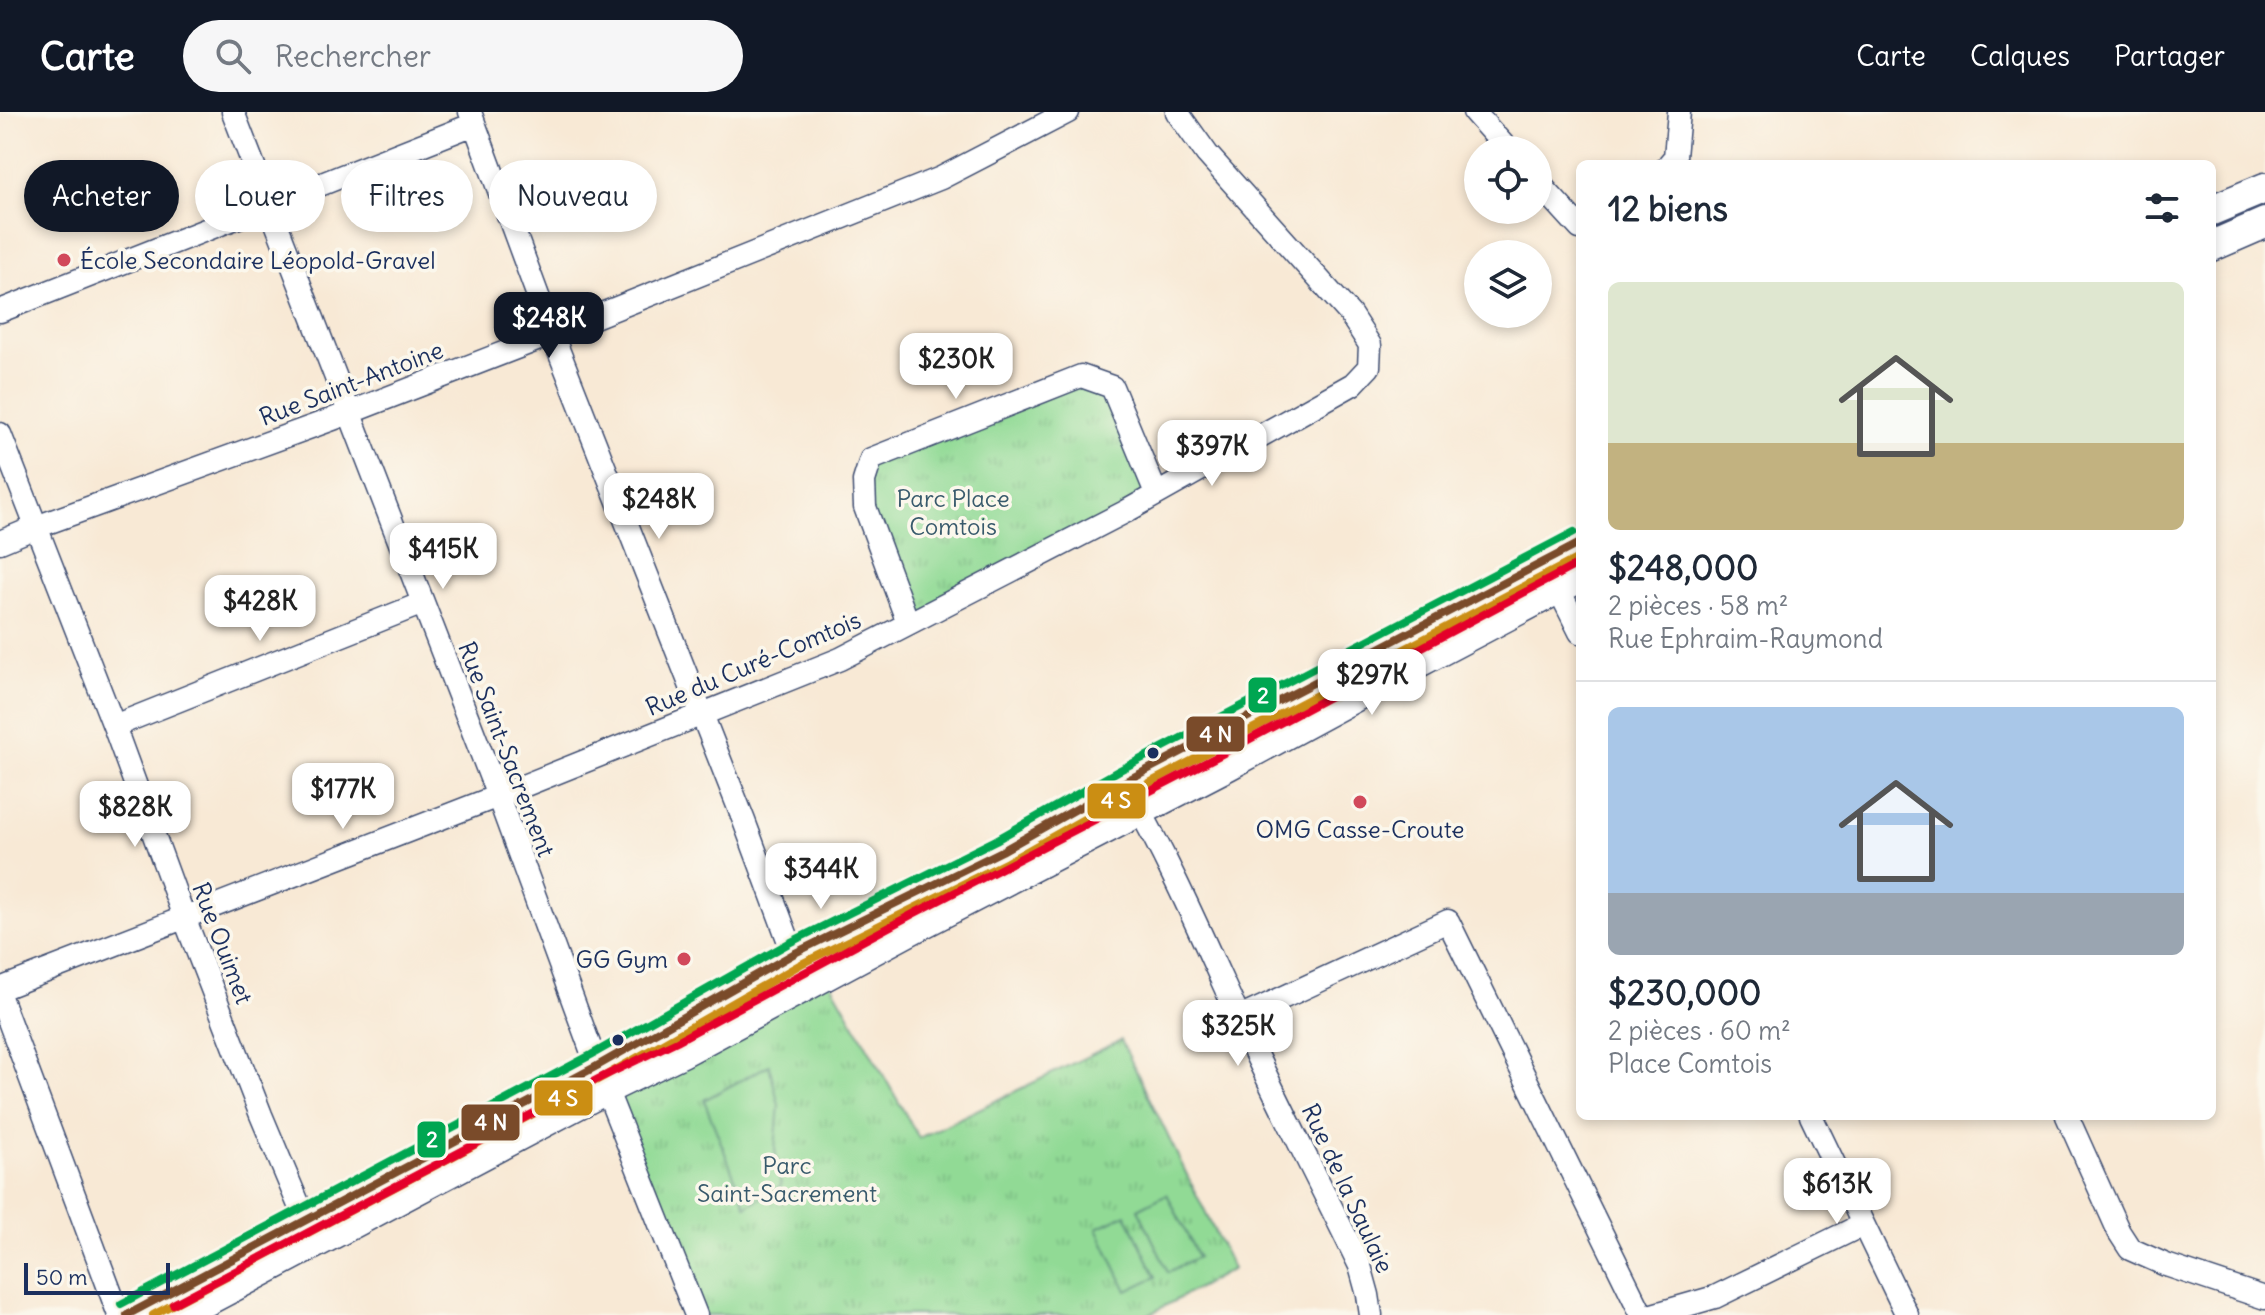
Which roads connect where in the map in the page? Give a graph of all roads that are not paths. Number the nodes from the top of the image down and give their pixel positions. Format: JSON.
{"nodes":[{"id":1,"x":233,"y":112,"type":"edge"},
{"id":2,"x":1068,"y":112,"type":"edge"},
{"id":3,"x":1177,"y":112,"type":"edge"},
{"id":4,"x":1474,"y":112,"type":"edge"},
{"id":5,"x":1679,"y":112,"type":"edge"},
{"id":6,"x":472,"y":118,"type":"edge"},
{"id":7,"x":1495,"y":136,"type":"edge"},
{"id":8,"x":252,"y":160,"type":"edge"},
{"id":9,"x":1672,"y":160,"type":"edge"},
{"id":10,"x":325,"y":181,"type":"edge"},
{"id":11,"x":2265,"y":188,"type":"edge"},
{"id":12,"x":1552,"y":197,"type":"edge"},
{"id":13,"x":2216,"y":208,"type":"edge"},
{"id":14,"x":2265,"y":223,"type":"edge"},
{"id":15,"x":1576,"y":224,"type":"edge"},
{"id":16,"x":200,"y":232,"type":"edge"},
{"id":17,"x":279,"y":232,"type":"edge"},
{"id":18,"x":2216,"y":244,"type":"edge"},
{"id":19,"x":0,"y":311,"type":"edge"},
{"id":20,"x":552,"y":334,"type":"junction"},
{"id":21,"x":349,"y":412,"type":"junction"},
{"id":22,"x":0,"y":434,"type":"edge"},
{"id":23,"x":1156,"y":493,"type":"junction"},
{"id":24,"x":36,"y":527,"type":"junction"},
{"id":25,"x":0,"y":542,"type":"edge"},
{"id":26,"x":1576,"y":550,"type":"edge"},
{"id":27,"x":1561,"y":576,"type":"edge"},
{"id":28,"x":423,"y":603,"type":"junction"},
{"id":29,"x":1576,"y":620,"type":"edge"},
{"id":30,"x":908,"y":623,"type":"junction"},
{"id":31,"x":702,"y":713,"type":"junction"},
{"id":32,"x":114,"y":726,"type":"junction"},
{"id":33,"x":1124,"y":782,"type":"junction"},
{"id":34,"x":498,"y":796,"type":"junction"},
{"id":35,"x":1140,"y":809,"type":"junction"},
{"id":36,"x":184,"y":917,"type":"junction"},
{"id":37,"x":795,"y":953,"type":"junction"},
{"id":38,"x":805,"y":985,"type":"junction"},
{"id":39,"x":0,"y":989,"type":"edge"},
{"id":40,"x":0,"y":997,"type":"edge"},
{"id":41,"x":1239,"y":1018,"type":"junction"},
{"id":42,"x":601,"y":1077,"type":"junction"},
{"id":43,"x":1813,"y":1120,"type":"edge"},
{"id":44,"x":2069,"y":1120,"type":"edge"},
{"id":45,"x":1862,"y":1225,"type":"junction"},
{"id":46,"x":310,"y":1232,"type":"junction"},
{"id":47,"x":2265,"y":1298,"type":"edge"},
{"id":48,"x":119,"y":1315,"type":"edge"},
{"id":49,"x":127,"y":1315,"type":"edge"},
{"id":50,"x":179,"y":1315,"type":"edge"},
{"id":51,"x":696,"y":1315,"type":"edge"},
{"id":52,"x":1371,"y":1315,"type":"edge"},
{"id":53,"x":1642,"y":1315,"type":"edge"},
{"id":54,"x":1652,"y":1315,"type":"edge"},
{"id":55,"x":1907,"y":1315,"type":"edge"}],
"edges":[{"from":1,"to":8,"type":"street","name":"Rue Saint-Sacrement"},
{"from":2,"to":20,"type":"street","name":"Rue Saint-Antoine"},
{"from":3,"to":23,"type":"street","name":"Rue du Curé-Comtois"},
{"from":4,"to":7,"type":"street"},
{"from":5,"to":9,"type":"street"},
{"from":6,"to":10,"type":"street"},
{"from":6,"to":20,"type":"street"},
{"from":11,"to":13,"type":"main road"},
{"from":12,"to":15,"type":"street"},
{"from":14,"to":18,"type":"main road"},
{"from":16,"to":19,"type":"street"},
{"from":17,"to":21,"type":"street","name":"Rue Saint-Sacrement"},
{"from":20,"to":21,"type":"street","name":"Rue Saint-Antoine"},
{"from":20,"to":31,"type":"street"},
{"from":21,"to":24,"type":"street","name":"Rue Saint-Antoine"},
{"from":21,"to":28,"type":"street","name":"Rue Saint-Sacrement"},
{"from":22,"to":24,"type":"street","name":"Rue Ouimet"},
{"from":23,"to":30,"type":"street","name":"Rue du Curé-Comtois"},
{"from":23,"to":30,"type":"street"},
{"from":24,"to":25,"type":"street","name":"Rue Saint-Antoine"},
{"from":24,"to":32,"type":"street","name":"Rue Ouimet"},
{"from":26,"to":27,"type":"main road"},
{"from":27,"to":29,"type":"street"},
{"from":27,"to":33,"type":"main road"},
{"from":27,"to":35,"type":"main road"},
{"from":28,"to":32,"type":"street"},
{"from":28,"to":34,"type":"street","name":"Rue Saint-Sacrement"},
{"from":30,"to":31,"type":"street","name":"Rue du Curé-Comtois"},
{"from":31,"to":34,"type":"street","name":"Rue du Curé-Comtois"},
{"from":31,"to":37,"type":"street"},
{"from":32,"to":36,"type":"street","name":"Rue Ouimet"},
{"from":33,"to":35,"type":"street","name":"Rue de la Saulaie"},
{"from":33,"to":37,"type":"main road"},
{"from":34,"to":36,"type":"street","name":"Rue du Curé-Comtois"},
{"from":34,"to":42,"type":"street","name":"Rue Saint-Sacrement"},
{"from":35,"to":38,"type":"main road"},
{"from":35,"to":41,"type":"street","name":"Rue de la Saulaie"},
{"from":36,"to":39,"type":"street","name":"Rue du Curé-Comtois"},
{"from":36,"to":46,"type":"street","name":"Rue Ouimet"},
{"from":37,"to":38,"type":"street"},
{"from":37,"to":42,"type":"main road"},
{"from":38,"to":42,"type":"main road"},
{"from":40,"to":48,"type":"street"},
{"from":41,"to":52,"type":"street","name":"Rue de la Saulaie"},
{"from":41,"to":53,"type":"street"},
{"from":42,"to":46,"type":"main road"},
{"from":42,"to":51,"type":"street","name":"Rue Saint-Sacrement"},
{"from":43,"to":45,"type":"street"},
{"from":44,"to":47,"type":"street"},
{"from":45,"to":54,"type":"street"},
{"from":45,"to":55,"type":"street"},
{"from":46,"to":49,"type":"main road"},
{"from":46,"to":50,"type":"main road"}]}
